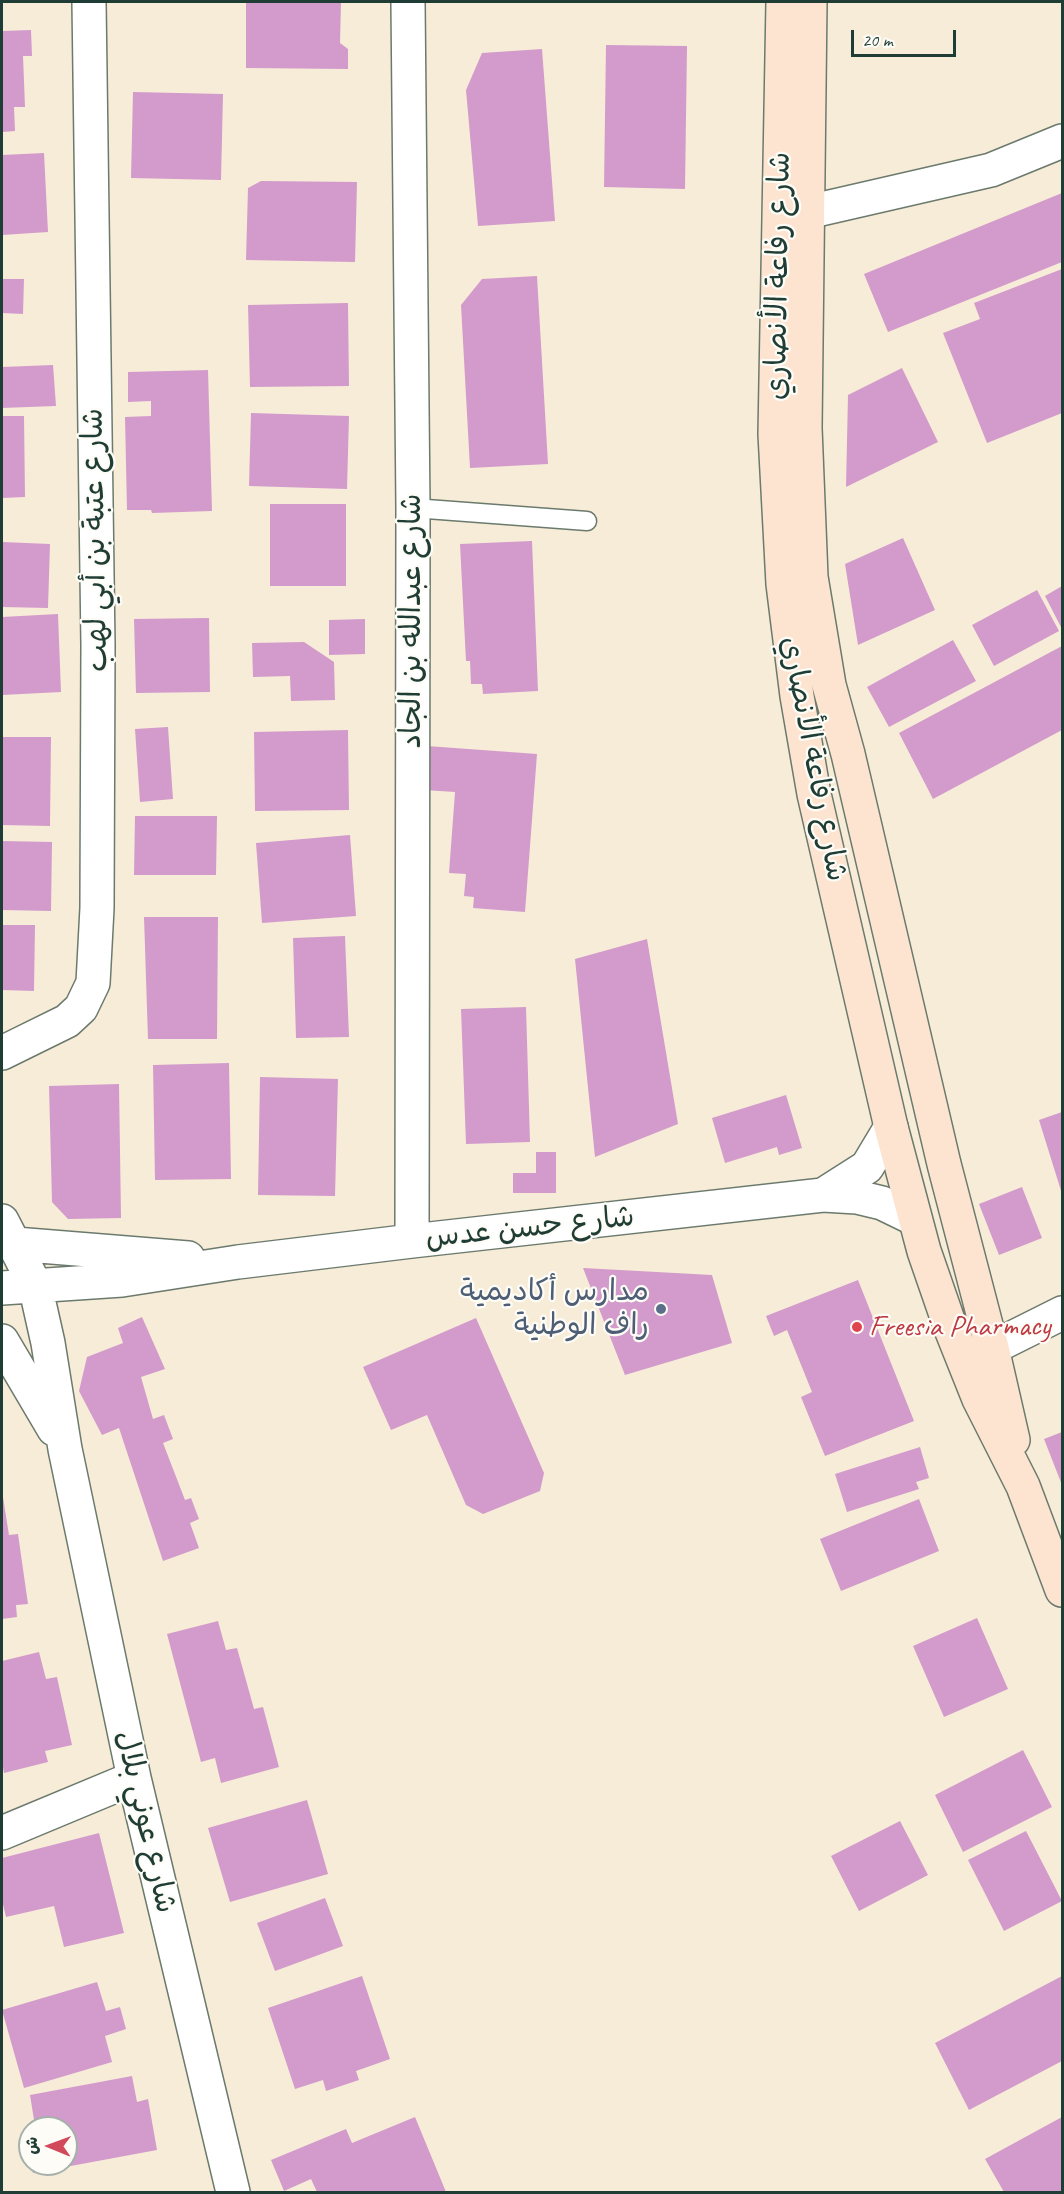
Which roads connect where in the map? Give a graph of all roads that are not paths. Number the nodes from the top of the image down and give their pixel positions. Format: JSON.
{"nodes":[{"id":1,"x":89,"y":2,"type":"edge"},
{"id":2,"x":408,"y":2,"type":"edge"},
{"id":3,"x":783,"y":2,"type":"edge"},
{"id":4,"x":810,"y":2,"type":"edge"},
{"id":5,"x":1062,"y":141,"type":"edge"},
{"id":6,"x":794,"y":213,"type":"junction"},
{"id":7,"x":413,"y":508,"type":"junction"},
{"id":8,"x":587,"y":521,"type":"dead end"},
{"id":9,"x":13,"y":1048,"type":"edge"},
{"id":10,"x":2,"y":1079,"type":"edge"},
{"id":11,"x":891,"y":1127,"type":"junction"},
{"id":12,"x":823,"y":1195,"type":"junction"},
{"id":13,"x":915,"y":1218,"type":"junction"},
{"id":14,"x":8,"y":1233,"type":"edge"},
{"id":15,"x":412,"y":1241,"type":"junction"},
{"id":16,"x":238,"y":1262,"type":"junction"},
{"id":17,"x":35,"y":1285,"type":"junction"},
{"id":18,"x":2,"y":1288,"type":"edge"},
{"id":19,"x":1062,"y":1313,"type":"edge"},
{"id":20,"x":2,"y":1341,"type":"edge"},
{"id":21,"x":993,"y":1348,"type":"junction"},
{"id":22,"x":65,"y":1449,"type":"junction"},
{"id":23,"x":1023,"y":1486,"type":"junction"},
{"id":24,"x":1062,"y":1590,"type":"edge"},
{"id":25,"x":134,"y":1778,"type":"junction"},
{"id":26,"x":2,"y":1833,"type":"edge"},
{"id":27,"x":233,"y":2193,"type":"edge"}],
"edges":[{"from":1,"to":9,"type":"street","name":"شارع عتبة بن أبي لهب"},
{"from":2,"to":7,"type":"street","name":"شارع عبدالله بن الجاد"},
{"from":3,"to":6,"type":"street","name":"شارع رفاعة الأنصاري"},
{"from":4,"to":6,"type":"street","name":"شارع رفاعة الأنصاري"},
{"from":5,"to":6,"type":"street"},
{"from":6,"to":11,"type":"street","name":"شارع رفاعة الأنصاري"},
{"from":6,"to":21,"type":"street","name":"شارع رفاعة الأنصاري"},
{"from":7,"to":8,"type":"lane"},
{"from":7,"to":15,"type":"street","name":"شارع عبدالله بن الجاد"},
{"from":9,"to":10,"type":"street","name":"شارع عتبة بن أبي لهب"},
{"from":11,"to":12,"type":"street","name":"شارع حسن عدس"},
{"from":11,"to":13,"type":"street","name":"شارع رفاعة الأنصاري"},
{"from":12,"to":13,"type":"street","name":"شارع حسن عدس"},
{"from":12,"to":15,"type":"street","name":"شارع حسن عدس"},
{"from":13,"to":23,"type":"street","name":"شارع رفاعة الأنصاري"},
{"from":14,"to":16,"type":"street","name":"شارع حسن عدس"},
{"from":14,"to":17,"type":"street","name":"شارع عوني بلال"},
{"from":15,"to":16,"type":"street","name":"شارع حسن عدس"},
{"from":16,"to":17,"type":"street","name":"شارع حسن عدس"},
{"from":17,"to":18,"type":"street","name":"شارع حسن عدس"},
{"from":17,"to":22,"type":"street","name":"شارع عوني بلال"},
{"from":19,"to":21,"type":"street"},
{"from":20,"to":22,"type":"street","name":"شارع عوني بلال"},
{"from":21,"to":23,"type":"street","name":"شارع رفاعة الأنصاري"},
{"from":22,"to":25,"type":"street","name":"شارع عوني بلال"},
{"from":23,"to":24,"type":"street","name":"شارع رفاعة الأنصاري"},
{"from":25,"to":26,"type":"street"},
{"from":25,"to":27,"type":"street","name":"شارع عوني بلال"}]}
